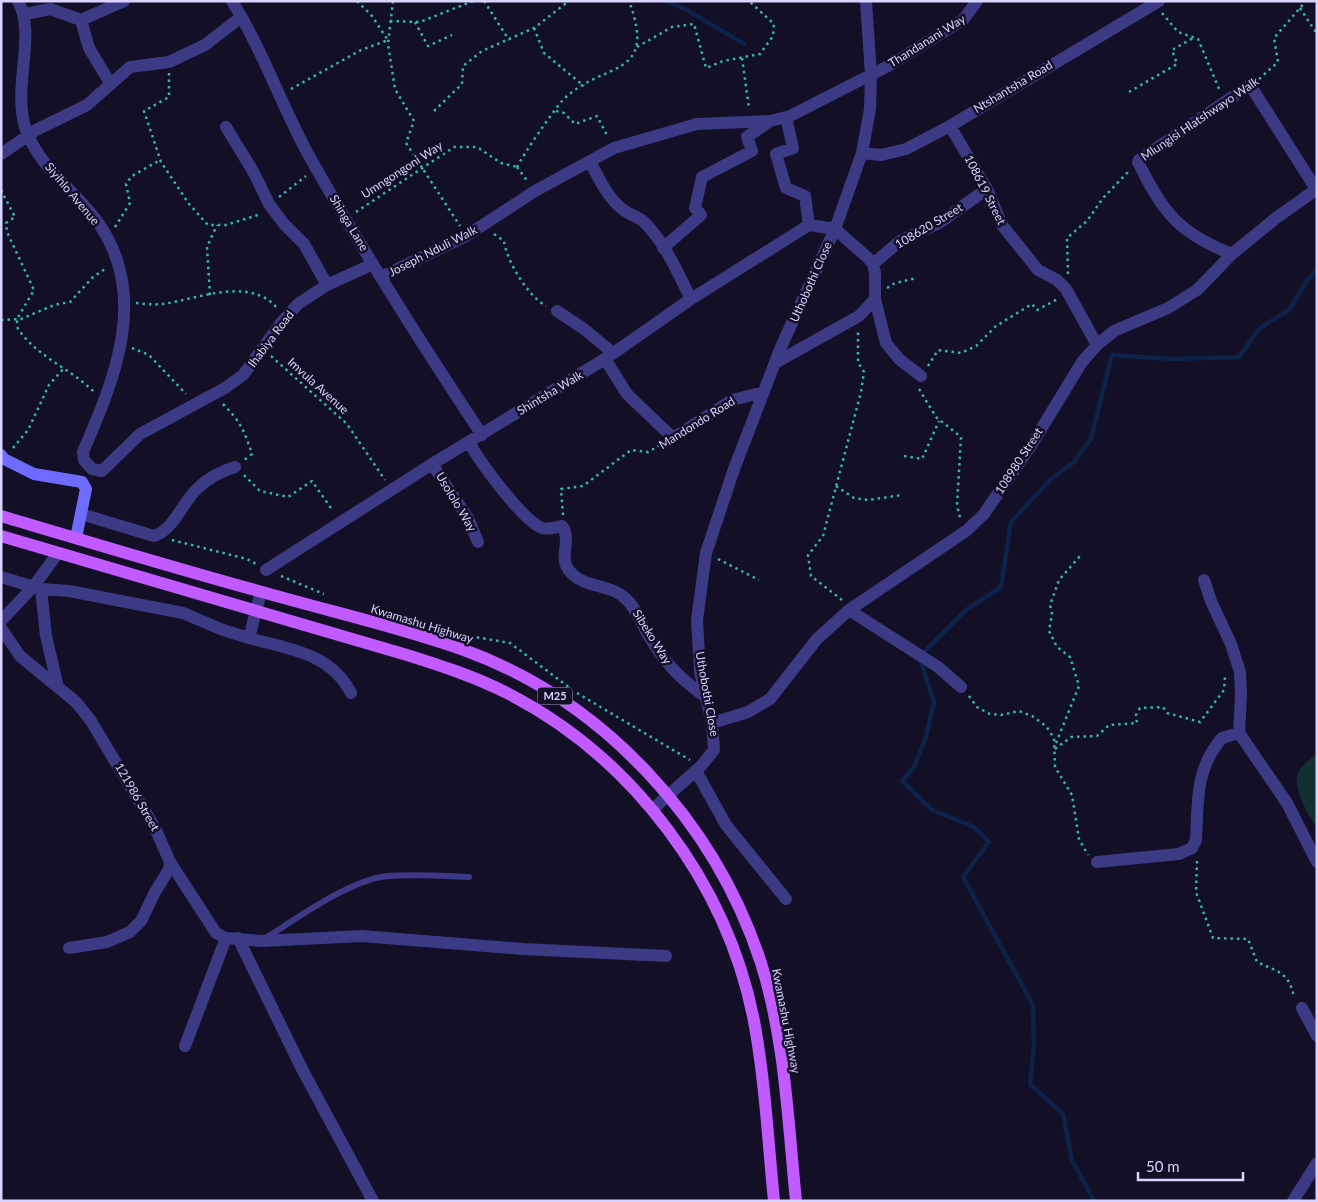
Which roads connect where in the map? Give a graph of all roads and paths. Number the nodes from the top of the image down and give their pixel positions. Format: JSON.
{"nodes":[{"id":1,"x":18,"y":1,"type":"edge"},
{"id":2,"x":124,"y":1,"type":"edge"},
{"id":3,"x":232,"y":1,"type":"edge"},
{"id":4,"x":357,"y":1,"type":"edge"},
{"id":5,"x":393,"y":1,"type":"edge"},
{"id":6,"x":473,"y":1,"type":"edge"},
{"id":7,"x":484,"y":1,"type":"edge"},
{"id":8,"x":569,"y":1,"type":"edge"},
{"id":9,"x":629,"y":1,"type":"edge"},
{"id":10,"x":749,"y":1,"type":"edge"},
{"id":11,"x":866,"y":1,"type":"edge"},
{"id":12,"x":977,"y":1,"type":"edge"},
{"id":13,"x":1158,"y":1,"type":"edge"},
{"id":14,"x":1306,"y":1,"type":"edge"},
{"id":15,"x":1300,"y":8,"type":"junction"},
{"id":16,"x":25,"y":14,"type":"junction"},
{"id":17,"x":241,"y":16,"type":"junction"},
{"id":18,"x":81,"y":20,"type":"junction"},
{"id":19,"x":390,"y":21,"type":"junction"},
{"id":20,"x":415,"y":22,"type":"junction"},
{"id":21,"x":534,"y":28,"type":"junction"},
{"id":22,"x":452,"y":34,"type":"dead end"},
{"id":23,"x":1317,"y":34,"type":"edge"},
{"id":24,"x":1195,"y":37,"type":"junction"},
{"id":25,"x":388,"y":40,"type":"junction"},
{"id":26,"x":509,"y":40,"type":"junction"},
{"id":27,"x":637,"y":47,"type":"junction"},
{"id":28,"x":742,"y":58,"type":"junction"},
{"id":29,"x":169,"y":62,"type":"junction"},
{"id":30,"x":871,"y":75,"type":"junction"},
{"id":31,"x":110,"y":83,"type":"junction"},
{"id":32,"x":584,"y":86,"type":"junction"},
{"id":33,"x":1250,"y":86,"type":"junction"},
{"id":34,"x":1129,"y":92,"type":"dead end"},
{"id":35,"x":280,"y":94,"type":"junction"},
{"id":36,"x":1226,"y":104,"type":"junction"},
{"id":37,"x":434,"y":111,"type":"dead end"},
{"id":38,"x":556,"y":111,"type":"junction"},
{"id":39,"x":786,"y":117,"type":"junction"},
{"id":40,"x":751,"y":121,"type":"junction"},
{"id":41,"x":770,"y":121,"type":"junction"},
{"id":42,"x":950,"y":126,"type":"junction"},
{"id":43,"x":226,"y":127,"type":"dead end"},
{"id":44,"x":28,"y":136,"type":"junction"},
{"id":45,"x":614,"y":148,"type":"junction"},
{"id":46,"x":862,"y":153,"type":"junction"},
{"id":47,"x":1,"y":154,"type":"edge"},
{"id":48,"x":160,"y":160,"type":"junction"},
{"id":49,"x":590,"y":161,"type":"junction"},
{"id":50,"x":1138,"y":162,"type":"junction"},
{"id":51,"x":422,"y":167,"type":"junction"},
{"id":52,"x":517,"y":167,"type":"junction"},
{"id":53,"x":316,"y":168,"type":"junction"},
{"id":54,"x":987,"y":189,"type":"junction"},
{"id":55,"x":1316,"y":189,"type":"edge"},
{"id":56,"x":1,"y":190,"type":"edge"},
{"id":57,"x":535,"y":191,"type":"junction"},
{"id":58,"x":269,"y":204,"type":"junction"},
{"id":59,"x":346,"y":219,"type":"junction"},
{"id":60,"x":809,"y":224,"type":"junction"},
{"id":61,"x":217,"y":225,"type":"junction"},
{"id":62,"x":483,"y":225,"type":"junction"},
{"id":63,"x":835,"y":229,"type":"junction"},
{"id":64,"x":105,"y":235,"type":"junction"},
{"id":65,"x":466,"y":236,"type":"junction"},
{"id":66,"x":663,"y":248,"type":"junction"},
{"id":67,"x":1232,"y":254,"type":"junction"},
{"id":68,"x":117,"y":260,"type":"junction"},
{"id":69,"x":373,"y":264,"type":"junction"},
{"id":70,"x":873,"y":264,"type":"junction"},
{"id":71,"x":381,"y":278,"type":"junction"},
{"id":72,"x":917,"y":278,"type":"dead end"},
{"id":73,"x":327,"y":285,"type":"junction"},
{"id":74,"x":1066,"y":289,"type":"junction"},
{"id":75,"x":210,"y":295,"type":"junction"},
{"id":76,"x":692,"y":299,"type":"junction"},
{"id":77,"x":875,"y":299,"type":"junction"},
{"id":78,"x":125,"y":303,"type":"junction"},
{"id":79,"x":558,"y":311,"type":"joint"},
{"id":80,"x":858,"y":316,"type":"junction"},
{"id":81,"x":17,"y":319,"type":"junction"},
{"id":82,"x":1,"y":320,"type":"edge"},
{"id":83,"x":281,"y":324,"type":"junction"},
{"id":84,"x":121,"y":344,"type":"junction"},
{"id":85,"x":1097,"y":345,"type":"junction"},
{"id":86,"x":262,"y":349,"type":"junction"},
{"id":87,"x":609,"y":356,"type":"junction"},
{"id":88,"x":775,"y":363,"type":"junction"},
{"id":89,"x":64,"y":368,"type":"junction"},
{"id":90,"x":921,"y":376,"type":"junction"},
{"id":91,"x":764,"y":392,"type":"junction"},
{"id":92,"x":213,"y":394,"type":"junction"},
{"id":93,"x":104,"y":403,"type":"junction"},
{"id":94,"x":196,"y":404,"type":"junction"},
{"id":95,"x":939,"y":421,"type":"junction"},
{"id":96,"x":482,"y":435,"type":"junction"},
{"id":97,"x":674,"y":438,"type":"junction"},
{"id":98,"x":469,"y":442,"type":"junction"},
{"id":99,"x":904,"y":456,"type":"dead end"},
{"id":100,"x":3,"y":457,"type":"edge"},
{"id":101,"x":432,"y":464,"type":"junction"},
{"id":102,"x":235,"y":467,"type":"junction"},
{"id":103,"x":92,"y":469,"type":"joint"},
{"id":104,"x":836,"y":486,"type":"junction"},
{"id":105,"x":392,"y":490,"type":"junction"},
{"id":106,"x":902,"y":495,"type":"dead end"},
{"id":107,"x":81,"y":514,"type":"junction"},
{"id":108,"x":1,"y":516,"type":"edge"},
{"id":109,"x":341,"y":523,"type":"junction"},
{"id":110,"x":562,"y":526,"type":"junction"},
{"id":111,"x":966,"y":531,"type":"junction"},
{"id":112,"x":1,"y":536,"type":"edge"},
{"id":113,"x":154,"y":536,"type":"junction"},
{"id":114,"x":76,"y":538,"type":"junction"},
{"id":115,"x":478,"y":542,"type":"dead end"},
{"id":116,"x":58,"y":553,"type":"junction"},
{"id":117,"x":706,"y":553,"type":"junction"},
{"id":118,"x":1080,"y":556,"type":"dead end"},
{"id":119,"x":266,"y":570,"type":"joint"},
{"id":120,"x":1,"y":577,"type":"edge"},
{"id":121,"x":759,"y":580,"type":"dead end"},
{"id":122,"x":1204,"y":580,"type":"dead end"},
{"id":123,"x":37,"y":588,"type":"junction"},
{"id":124,"x":260,"y":592,"type":"junction"},
{"id":125,"x":255,"y":610,"type":"junction"},
{"id":126,"x":849,"y":610,"type":"junction"},
{"id":127,"x":1,"y":621,"type":"edge"},
{"id":128,"x":1,"y":628,"type":"edge"},
{"id":129,"x":249,"y":638,"type":"junction"},
{"id":130,"x":1240,"y":672,"type":"junction"},
{"id":131,"x":58,"y":687,"type":"junction"},
{"id":132,"x":961,"y":687,"type":"joint"},
{"id":133,"x":352,"y":693,"type":"dead end"},
{"id":134,"x":706,"y":697,"type":"junction"},
{"id":135,"x":712,"y":723,"type":"junction"},
{"id":136,"x":1239,"y":733,"type":"junction"},
{"id":137,"x":1056,"y":744,"type":"junction"},
{"id":138,"x":1055,"y":749,"type":"junction"},
{"id":139,"x":696,"y":771,"type":"junction"},
{"id":140,"x":668,"y":796,"type":"junction"},
{"id":141,"x":653,"y":809,"type":"junction"},
{"id":142,"x":1192,"y":848,"type":"junction"},
{"id":143,"x":170,"y":862,"type":"junction"},
{"id":144,"x":1097,"y":862,"type":"joint"},
{"id":145,"x":1317,"y":862,"type":"edge"},
{"id":146,"x":469,"y":877,"type":"dead end"},
{"id":147,"x":786,"y":899,"type":"dead end"},
{"id":148,"x":232,"y":938,"type":"junction"},
{"id":149,"x":261,"y":941,"type":"junction"},
{"id":150,"x":69,"y":948,"type":"dead end"},
{"id":151,"x":666,"y":956,"type":"dead end"},
{"id":152,"x":1302,"y":1008,"type":"joint"},
{"id":153,"x":1317,"y":1036,"type":"edge"},
{"id":154,"x":185,"y":1046,"type":"dead end"},
{"id":155,"x":783,"y":1079,"type":"junction"},
{"id":156,"x":762,"y":1082,"type":"junction"},
{"id":157,"x":1317,"y":1163,"type":"edge"},
{"id":158,"x":373,"y":1201,"type":"edge"},
{"id":159,"x":774,"y":1201,"type":"edge"},
{"id":160,"x":796,"y":1201,"type":"edge"},
{"id":161,"x":1293,"y":1201,"type":"edge"}],
"edges":[{"from":1,"to":16,"type":"street"},
{"from":2,"to":18,"type":"street"},
{"from":3,"to":17,"type":"street","name":"Shinga Lane"},
{"from":4,"to":25,"type":"path"},
{"from":5,"to":19,"type":"path"},
{"from":6,"to":20,"type":"path"},
{"from":7,"to":26,"type":"path"},
{"from":8,"to":21,"type":"path"},
{"from":9,"to":27,"type":"path"},
{"from":10,"to":28,"type":"path"},
{"from":11,"to":30,"type":"street","name":"Uthobothi Close"},
{"from":12,"to":30,"type":"street","name":"Thandanani Way"},
{"from":13,"to":24,"type":"path"},
{"from":13,"to":42,"type":"street","name":"Ntshantsha Road"},
{"from":14,"to":15,"type":"path","name":"Mlungisi Hlatshwayo Walk"},
{"from":15,"to":23,"type":"path"},
{"from":15,"to":33,"type":"path","name":"Mlungisi Hlatshwayo Walk"},
{"from":16,"to":18,"type":"street"},
{"from":16,"to":44,"type":"street","name":"Siyihlo Avenue"},
{"from":17,"to":29,"type":"street"},
{"from":17,"to":35,"type":"street","name":"Shinga Lane"},
{"from":18,"to":31,"type":"street"},
{"from":19,"to":20,"type":"path"},
{"from":19,"to":25,"type":"path"},
{"from":20,"to":22,"type":"path"},
{"from":21,"to":26,"type":"path"},
{"from":21,"to":32,"type":"path"},
{"from":24,"to":34,"type":"path"},
{"from":24,"to":36,"type":"path"},
{"from":25,"to":35,"type":"path"},
{"from":25,"to":51,"type":"path"},
{"from":26,"to":37,"type":"path"},
{"from":27,"to":28,"type":"path"},
{"from":27,"to":32,"type":"path"},
{"from":28,"to":40,"type":"path"},
{"from":29,"to":31,"type":"street"},
{"from":29,"to":48,"type":"path"},
{"from":30,"to":39,"type":"street","name":"Joseph Nduli Walk"},
{"from":30,"to":46,"type":"street","name":"Uthobothi Close"},
{"from":31,"to":44,"type":"street"},
{"from":32,"to":38,"type":"path"},
{"from":33,"to":36,"type":"street","name":"Mlungisi Hlatshwayo Walk"},
{"from":33,"to":55,"type":"street"},
{"from":35,"to":53,"type":"street","name":"Shinga Lane"},
{"from":36,"to":50,"type":"street","name":"Mlungisi Hlatshwayo Walk"},
{"from":38,"to":45,"type":"path"},
{"from":38,"to":52,"type":"path"},
{"from":39,"to":41,"type":"street","name":"Joseph Nduli Walk"},
{"from":39,"to":60,"type":"street"},
{"from":40,"to":41,"type":"street","name":"Joseph Nduli Walk"},
{"from":40,"to":45,"type":"street","name":"Joseph Nduli Walk"},
{"from":41,"to":66,"type":"street"},
{"from":42,"to":46,"type":"street","name":"Ntshantsha Road"},
{"from":42,"to":54,"type":"street","name":"108619 Street"},
{"from":43,"to":58,"type":"street"},
{"from":44,"to":47,"type":"street"},
{"from":44,"to":64,"type":"street","name":"Siyihlo Avenue"},
{"from":45,"to":49,"type":"street","name":"Joseph Nduli Walk"},
{"from":46,"to":63,"type":"street","name":"Uthobothi Close"},
{"from":48,"to":61,"type":"path"},
{"from":48,"to":64,"type":"path"},
{"from":49,"to":57,"type":"street","name":"Joseph Nduli Walk"},
{"from":49,"to":66,"type":"street"},
{"from":50,"to":67,"type":"street"},
{"from":50,"to":74,"type":"path","name":"Mlungisi Hlatshwayo Walk"},
{"from":51,"to":52,"type":"path","name":"Umngongoni Way"},
{"from":51,"to":59,"type":"path","name":"Umngongoni Way"},
{"from":51,"to":65,"type":"path"},
{"from":52,"to":57,"type":"path"},
{"from":53,"to":58,"type":"path"},
{"from":53,"to":59,"type":"street","name":"Shinga Lane"},
{"from":54,"to":70,"type":"street","name":"108620 Street"},
{"from":54,"to":74,"type":"street","name":"108619 Street"},
{"from":55,"to":67,"type":"street","name":"108980 Street"},
{"from":56,"to":81,"type":"path"},
{"from":57,"to":62,"type":"street","name":"Joseph Nduli Walk"},
{"from":58,"to":61,"type":"path"},
{"from":58,"to":73,"type":"street"},
{"from":59,"to":69,"type":"street","name":"Shinga Lane"},
{"from":60,"to":63,"type":"street"},
{"from":60,"to":76,"type":"street","name":"Shintsha Walk"},
{"from":61,"to":75,"type":"path"},
{"from":62,"to":65,"type":"street","name":"Joseph Nduli Walk"},
{"from":62,"to":79,"type":"path"},
{"from":63,"to":70,"type":"street"},
{"from":63,"to":88,"type":"street","name":"Uthobothi Close"},
{"from":64,"to":68,"type":"street","name":"Siyihlo Avenue"},
{"from":65,"to":71,"type":"street","name":"Joseph Nduli Walk"},
{"from":66,"to":76,"type":"street"},
{"from":67,"to":85,"type":"street","name":"108980 Street"},
{"from":68,"to":78,"type":"street","name":"Siyihlo Avenue"},
{"from":68,"to":81,"type":"path"},
{"from":69,"to":71,"type":"street","name":"Shinga Lane"},
{"from":69,"to":73,"type":"street","name":"Ihabiya Road"},
{"from":70,"to":77,"type":"street"},
{"from":71,"to":96,"type":"street","name":"Shinga Lane"},
{"from":72,"to":77,"type":"path"},
{"from":73,"to":83,"type":"street","name":"Ihabiya Road"},
{"from":74,"to":85,"type":"street","name":"108619 Street"},
{"from":74,"to":90,"type":"path"},
{"from":75,"to":78,"type":"path"},
{"from":75,"to":83,"type":"path"},
{"from":76,"to":87,"type":"street","name":"Shintsha Walk"},
{"from":77,"to":80,"type":"street"},
{"from":77,"to":90,"type":"street"},
{"from":78,"to":84,"type":"street","name":"Siyihlo Avenue"},
{"from":79,"to":87,"type":"street"},
{"from":80,"to":88,"type":"street"},
{"from":80,"to":104,"type":"path"},
{"from":81,"to":82,"type":"path"},
{"from":81,"to":89,"type":"path"},
{"from":83,"to":86,"type":"street","name":"Ihabiya Road"},
{"from":84,"to":93,"type":"street","name":"Siyihlo Avenue"},
{"from":84,"to":94,"type":"path"},
{"from":85,"to":111,"type":"street","name":"108980 Street"},
{"from":86,"to":92,"type":"street","name":"Ihabiya Road"},
{"from":86,"to":105,"type":"path","name":"Imvula Avenue"},
{"from":87,"to":96,"type":"street","name":"Shintsha Walk"},
{"from":87,"to":97,"type":"street"},
{"from":88,"to":91,"type":"street","name":"Uthobothi Close"},
{"from":89,"to":93,"type":"path"},
{"from":89,"to":100,"type":"path"},
{"from":90,"to":95,"type":"path"},
{"from":91,"to":97,"type":"street","name":"Mandondo Road"},
{"from":91,"to":117,"type":"street","name":"Uthobothi Close"},
{"from":92,"to":94,"type":"street","name":"Ihabiya Road"},
{"from":92,"to":102,"type":"path"},
{"from":93,"to":103,"type":"street","name":"Siyihlo Avenue"},
{"from":94,"to":103,"type":"street","name":"Ihabiya Road"},
{"from":95,"to":99,"type":"path"},
{"from":95,"to":111,"type":"path"},
{"from":96,"to":98,"type":"street","name":"Shintsha Walk"},
{"from":97,"to":110,"type":"path","name":"Mandondo Road"},
{"from":98,"to":101,"type":"street","name":"Shintsha Walk"},
{"from":98,"to":110,"type":"street"},
{"from":100,"to":107,"type":"street"},
{"from":101,"to":105,"type":"street","name":"Shintsha Walk"},
{"from":101,"to":115,"type":"street","name":"Usololo Way"},
{"from":102,"to":109,"type":"path"},
{"from":102,"to":113,"type":"street"},
{"from":104,"to":106,"type":"path"},
{"from":104,"to":126,"type":"path"},
{"from":105,"to":109,"type":"street","name":"Shintsha Walk"},
{"from":107,"to":113,"type":"street"},
{"from":107,"to":114,"type":"street"},
{"from":108,"to":114,"type":"main road","name":"Kwamashu Highway","number":"M25"},
{"from":109,"to":119,"type":"street","name":"Shintsha Walk"},
{"from":110,"to":134,"type":"street","name":"Sibeko Way"},
{"from":111,"to":126,"type":"street","name":"108980 Street"},
{"from":112,"to":116,"type":"main road","number":"M25"},
{"from":113,"to":119,"type":"path"},
{"from":114,"to":124,"type":"main road","name":"Kwamashu Highway","number":"M25"},
{"from":116,"to":123,"type":"street"},
{"from":116,"to":125,"type":"main road","number":"M25"},
{"from":117,"to":121,"type":"path"},
{"from":117,"to":134,"type":"street","name":"Uthobothi Close"},
{"from":118,"to":137,"type":"path"},
{"from":120,"to":123,"type":"street"},
{"from":122,"to":130,"type":"street"},
{"from":123,"to":127,"type":"street"},
{"from":123,"to":129,"type":"street"},
{"from":123,"to":131,"type":"street"},
{"from":124,"to":125,"type":"street"},
{"from":124,"to":140,"type":"main road","name":"Kwamashu Highway","number":"M25"},
{"from":125,"to":129,"type":"street"},
{"from":125,"to":141,"type":"main road","number":"M25"},
{"from":126,"to":132,"type":"street"},
{"from":126,"to":135,"type":"street","name":"108980 Street"},
{"from":128,"to":131,"type":"street","name":"121986 Street"},
{"from":129,"to":133,"type":"street"},
{"from":130,"to":136,"type":"street"},
{"from":130,"to":138,"type":"path"},
{"from":131,"to":143,"type":"street","name":"121986 Street"},
{"from":132,"to":137,"type":"path"},
{"from":134,"to":135,"type":"street","name":"Uthobothi Close"},
{"from":135,"to":139,"type":"street","name":"Uthobothi Close"},
{"from":136,"to":142,"type":"street"},
{"from":136,"to":145,"type":"street"},
{"from":137,"to":138,"type":"path"},
{"from":138,"to":144,"type":"path"},
{"from":139,"to":140,"type":"street","name":"Uthobothi Close"},
{"from":139,"to":147,"type":"street"},
{"from":140,"to":141,"type":"street","name":"Uthobothi Close"},
{"from":140,"to":155,"type":"main road","name":"Kwamashu Highway","number":"M25"},
{"from":141,"to":156,"type":"main road","number":"M25"},
{"from":142,"to":144,"type":"street"},
{"from":142,"to":152,"type":"path"},
{"from":143,"to":148,"type":"street","name":"121986 Street"},
{"from":143,"to":150,"type":"street"},
{"from":146,"to":149,"type":"lane"},
{"from":148,"to":149,"type":"street"},
{"from":148,"to":154,"type":"street"},
{"from":148,"to":158,"type":"street"},
{"from":149,"to":151,"type":"street"},
{"from":152,"to":153,"type":"street"},
{"from":155,"to":156,"type":"main road"},
{"from":155,"to":160,"type":"main road","name":"Kwamashu Highway","number":"M25"},
{"from":156,"to":159,"type":"main road","number":"M25"},
{"from":157,"to":161,"type":"street"}]}
